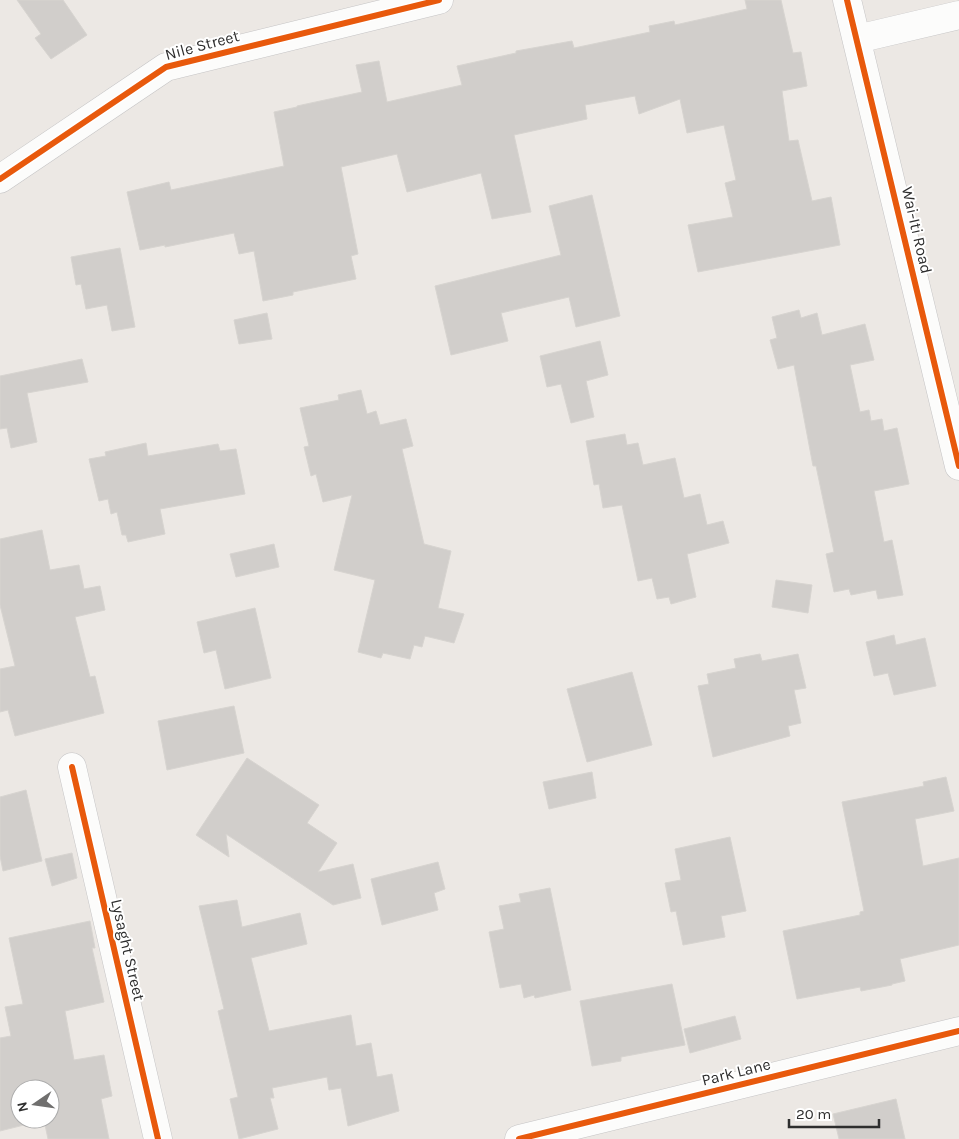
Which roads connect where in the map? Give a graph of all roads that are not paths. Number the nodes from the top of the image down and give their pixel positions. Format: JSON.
{"nodes":[{"id":1,"x":438,"y":0,"type":"edge"},
{"id":2,"x":847,"y":0,"type":"edge"},
{"id":3,"x":959,"y":15,"type":"edge"},
{"id":4,"x":857,"y":39,"type":"junction"},
{"id":5,"x":0,"y":180,"type":"edge"},
{"id":6,"x":959,"y":466,"type":"edge"},
{"id":7,"x":72,"y":767,"type":"dead end"},
{"id":8,"x":959,"y":1031,"type":"edge"},
{"id":9,"x":158,"y":1139,"type":"edge"},
{"id":10,"x":519,"y":1139,"type":"edge"}],
"edges":[{"from":1,"to":5,"type":"street","name":"Nile Street"},
{"from":2,"to":4,"type":"street","name":"Wai-Iti Road"},
{"from":3,"to":4,"type":"street"},
{"from":4,"to":6,"type":"street","name":"Wai-Iti Road"},
{"from":7,"to":9,"type":"street","name":"Lysaght Street"},
{"from":8,"to":10,"type":"street","name":"Park Lane"}]}
